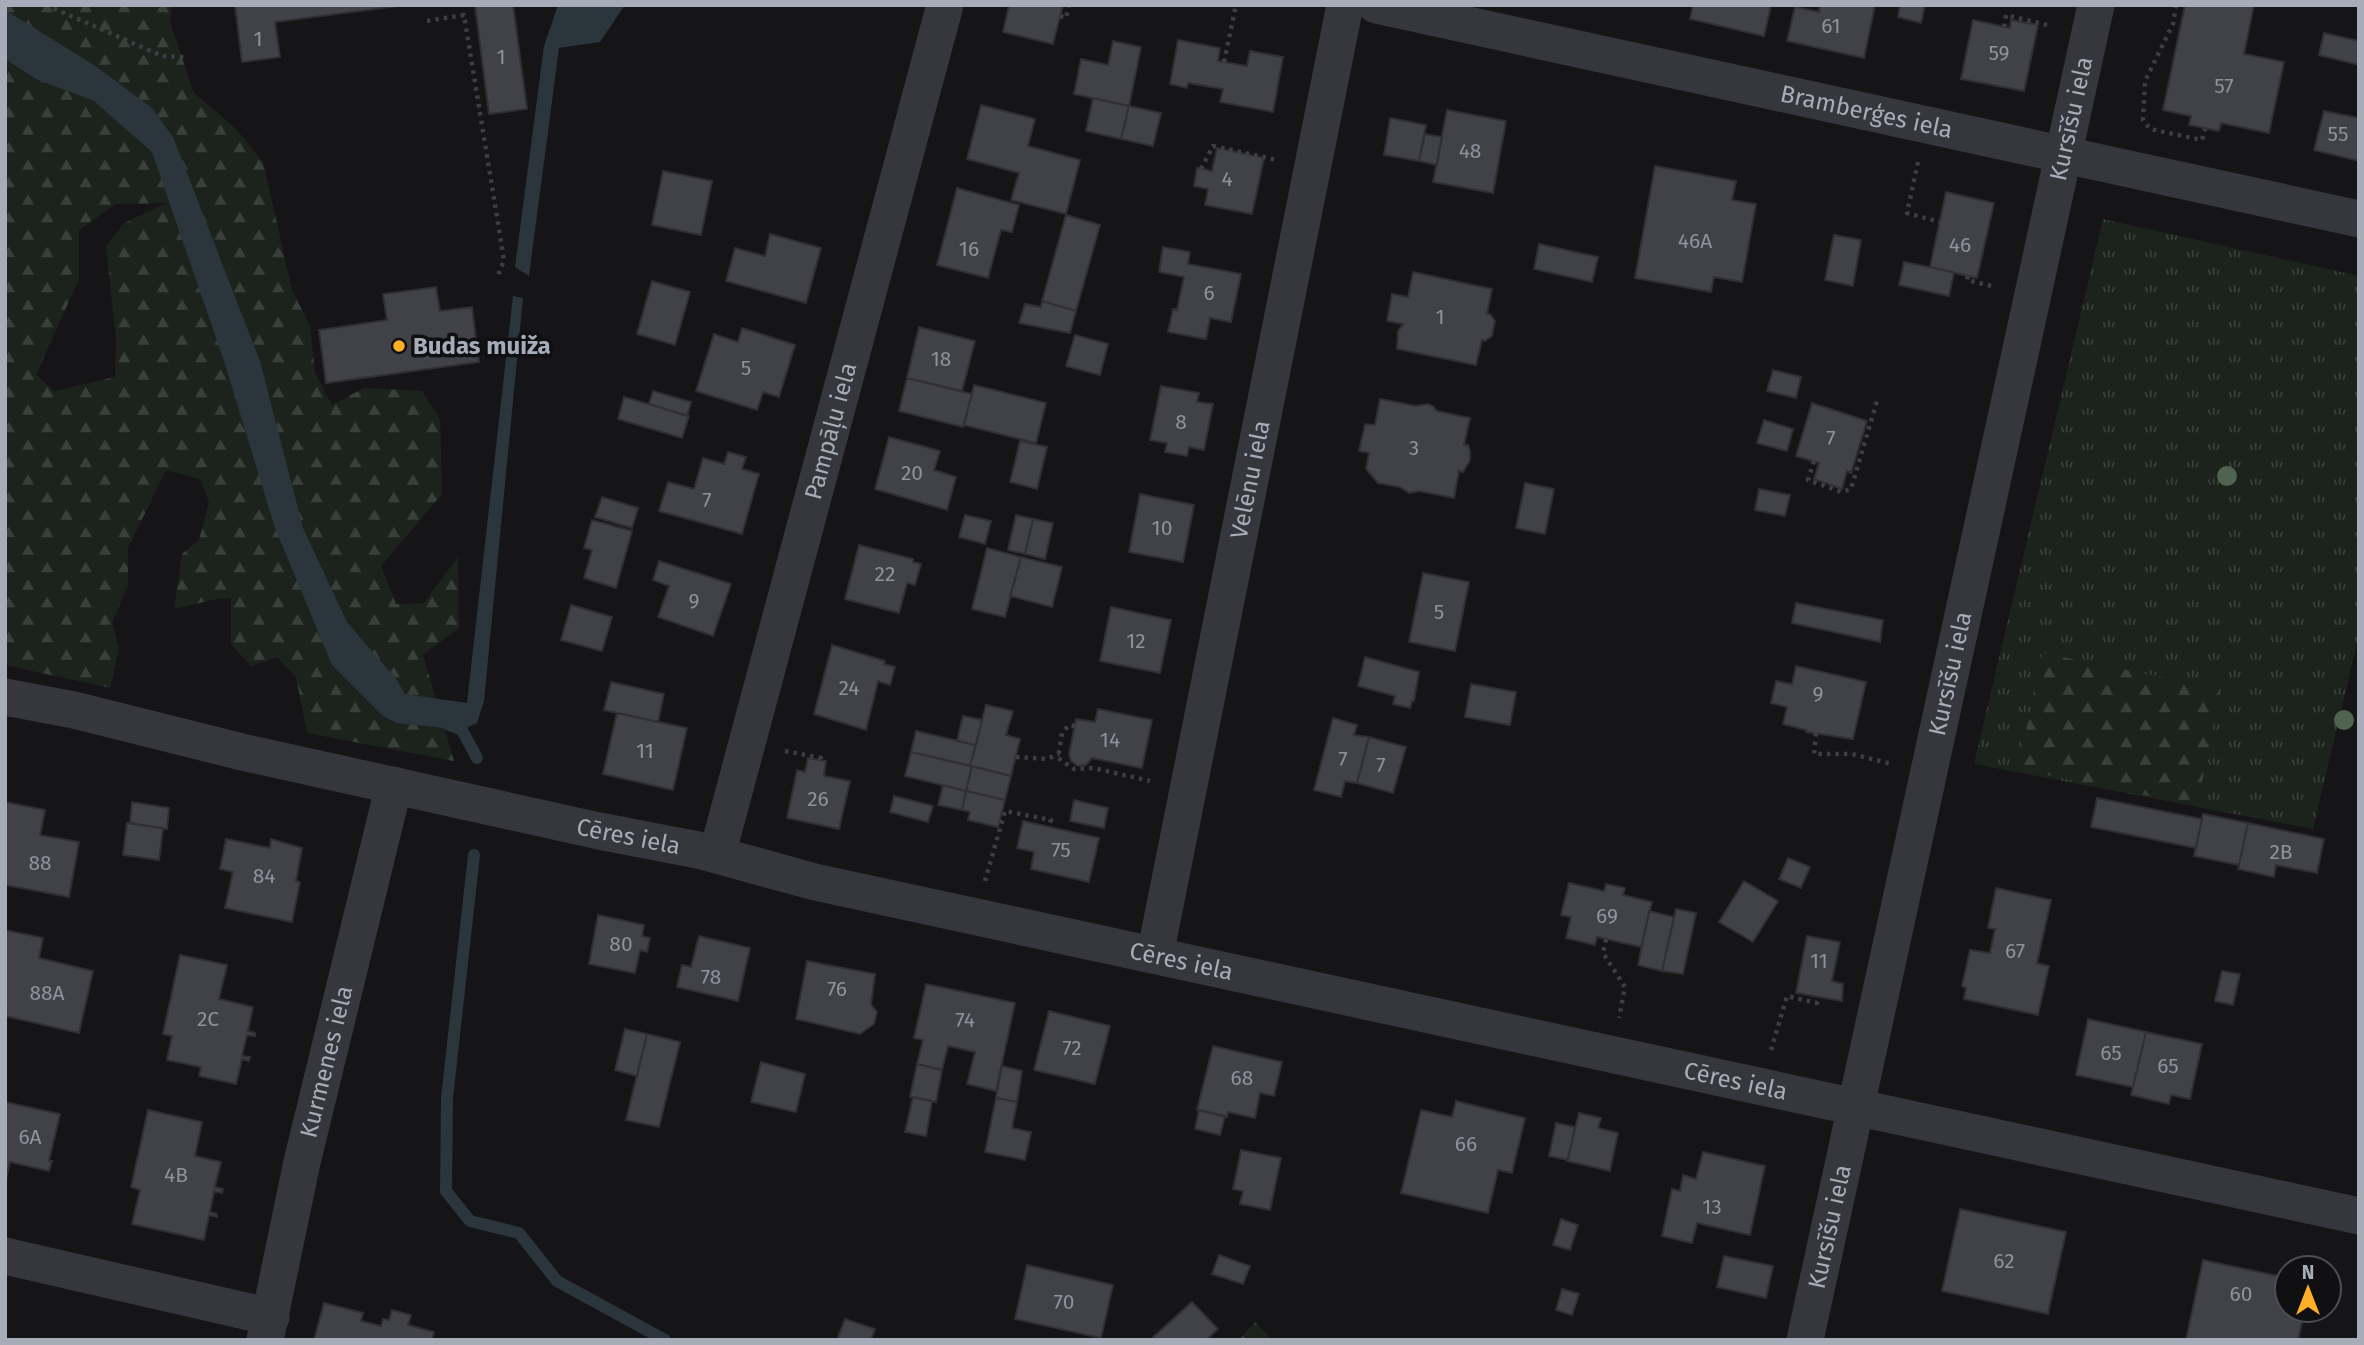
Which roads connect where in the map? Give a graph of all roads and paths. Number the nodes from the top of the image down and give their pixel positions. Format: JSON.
{"nodes":[{"id":1,"x":47,"y":5,"type":"edge"},
{"id":2,"x":945,"y":5,"type":"edge"},
{"id":3,"x":1069,"y":5,"type":"edge"},
{"id":4,"x":1236,"y":5,"type":"edge"},
{"id":5,"x":1345,"y":5,"type":"edge"},
{"id":6,"x":1376,"y":5,"type":"edge"},
{"id":7,"x":2176,"y":5,"type":"edge"},
{"id":8,"x":1060,"y":16,"type":"dead end"},
{"id":9,"x":2092,"y":20,"type":"edge"},
{"id":10,"x":427,"y":21,"type":"dead end"},
{"id":11,"x":2004,"y":27,"type":"dead end"},
{"id":12,"x":186,"y":57,"type":"dead end"},
{"id":13,"x":1224,"y":62,"type":"dead end"},
{"id":14,"x":1926,"y":126,"type":"junction"},
{"id":15,"x":2205,"y":129,"type":"dead end"},
{"id":16,"x":2062,"y":156,"type":"junction"},
{"id":17,"x":1201,"y":169,"type":"dead end"},
{"id":18,"x":1312,"y":169,"type":"junction"},
{"id":19,"x":2359,"y":219,"type":"edge"},
{"id":20,"x":1940,"y":222,"type":"dead end"},
{"id":21,"x":497,"y":278,"type":"dead end"},
{"id":22,"x":1877,"y":401,"type":"dead end"},
{"id":23,"x":1814,"y":461,"type":"dead end"},
{"id":24,"x":5,"y":697,"type":"edge"},
{"id":25,"x":1075,"y":726,"type":"dead end"},
{"id":26,"x":1816,"y":733,"type":"dead end"},
{"id":27,"x":1059,"y":754,"type":"junction"},
{"id":28,"x":1016,"y":757,"type":"dead end"},
{"id":29,"x":1929,"y":774,"type":"junction"},
{"id":30,"x":394,"y":785,"type":"junction"},
{"id":31,"x":1186,"y":801,"type":"junction"},
{"id":32,"x":1048,"y":827,"type":"dead end"},
{"id":33,"x":716,"y":855,"type":"junction"},
{"id":34,"x":979,"y":917,"type":"junction"},
{"id":35,"x":1606,"y":939,"type":"dead end"},
{"id":36,"x":1155,"y":955,"type":"junction"},
{"id":37,"x":1818,"y":997,"type":"dead end"},
{"id":38,"x":1611,"y":1054,"type":"junction"},
{"id":39,"x":1761,"y":1087,"type":"junction"},
{"id":40,"x":1857,"y":1108,"type":"junction"},
{"id":41,"x":2359,"y":1216,"type":"edge"},
{"id":42,"x":5,"y":1256,"type":"edge"},
{"id":43,"x":268,"y":1329,"type":"edge"},
{"id":44,"x":1805,"y":1340,"type":"edge"}],
"edges":[{"from":1,"to":12,"type":"path"},
{"from":2,"to":33,"type":"street","name":"Pampāļu iela"},
{"from":3,"to":8,"type":"path"},
{"from":4,"to":13,"type":"path"},
{"from":5,"to":18,"type":"street","name":"Velēnu iela"},
{"from":6,"to":14,"type":"street","name":"Bramberģes iela"},
{"from":7,"to":15,"type":"path"},
{"from":9,"to":11,"type":"path"},
{"from":9,"to":16,"type":"street","name":"Kursīšu iela"},
{"from":10,"to":21,"type":"path"},
{"from":14,"to":16,"type":"street","name":"Bramberģes iela"},
{"from":14,"to":20,"type":"path"},
{"from":16,"to":19,"type":"street","name":"Bramberģes iela"},
{"from":16,"to":29,"type":"street","name":"Kursīšu iela"},
{"from":17,"to":18,"type":"path"},
{"from":18,"to":31,"type":"street","name":"Velēnu iela"},
{"from":22,"to":23,"type":"path"},
{"from":24,"to":30,"type":"street","name":"Cēres iela"},
{"from":25,"to":27,"type":"path"},
{"from":26,"to":29,"type":"path"},
{"from":27,"to":28,"type":"path"},
{"from":27,"to":31,"type":"path"},
{"from":29,"to":40,"type":"street","name":"Kursīšu iela"},
{"from":30,"to":33,"type":"street","name":"Cēres iela"},
{"from":30,"to":43,"type":"street","name":"Kurmenes iela"},
{"from":31,"to":36,"type":"street","name":"Velēnu iela"},
{"from":32,"to":34,"type":"path"},
{"from":33,"to":34,"type":"street","name":"Cēres iela"},
{"from":34,"to":36,"type":"street","name":"Cēres iela"},
{"from":35,"to":38,"type":"path"},
{"from":36,"to":38,"type":"street","name":"Cēres iela"},
{"from":37,"to":39,"type":"path"},
{"from":38,"to":39,"type":"street","name":"Cēres iela"},
{"from":39,"to":40,"type":"street","name":"Cēres iela"},
{"from":40,"to":41,"type":"street","name":"Cēres iela"},
{"from":40,"to":44,"type":"street","name":"Kursīšu iela"},
{"from":42,"to":43,"type":"street"}]}
